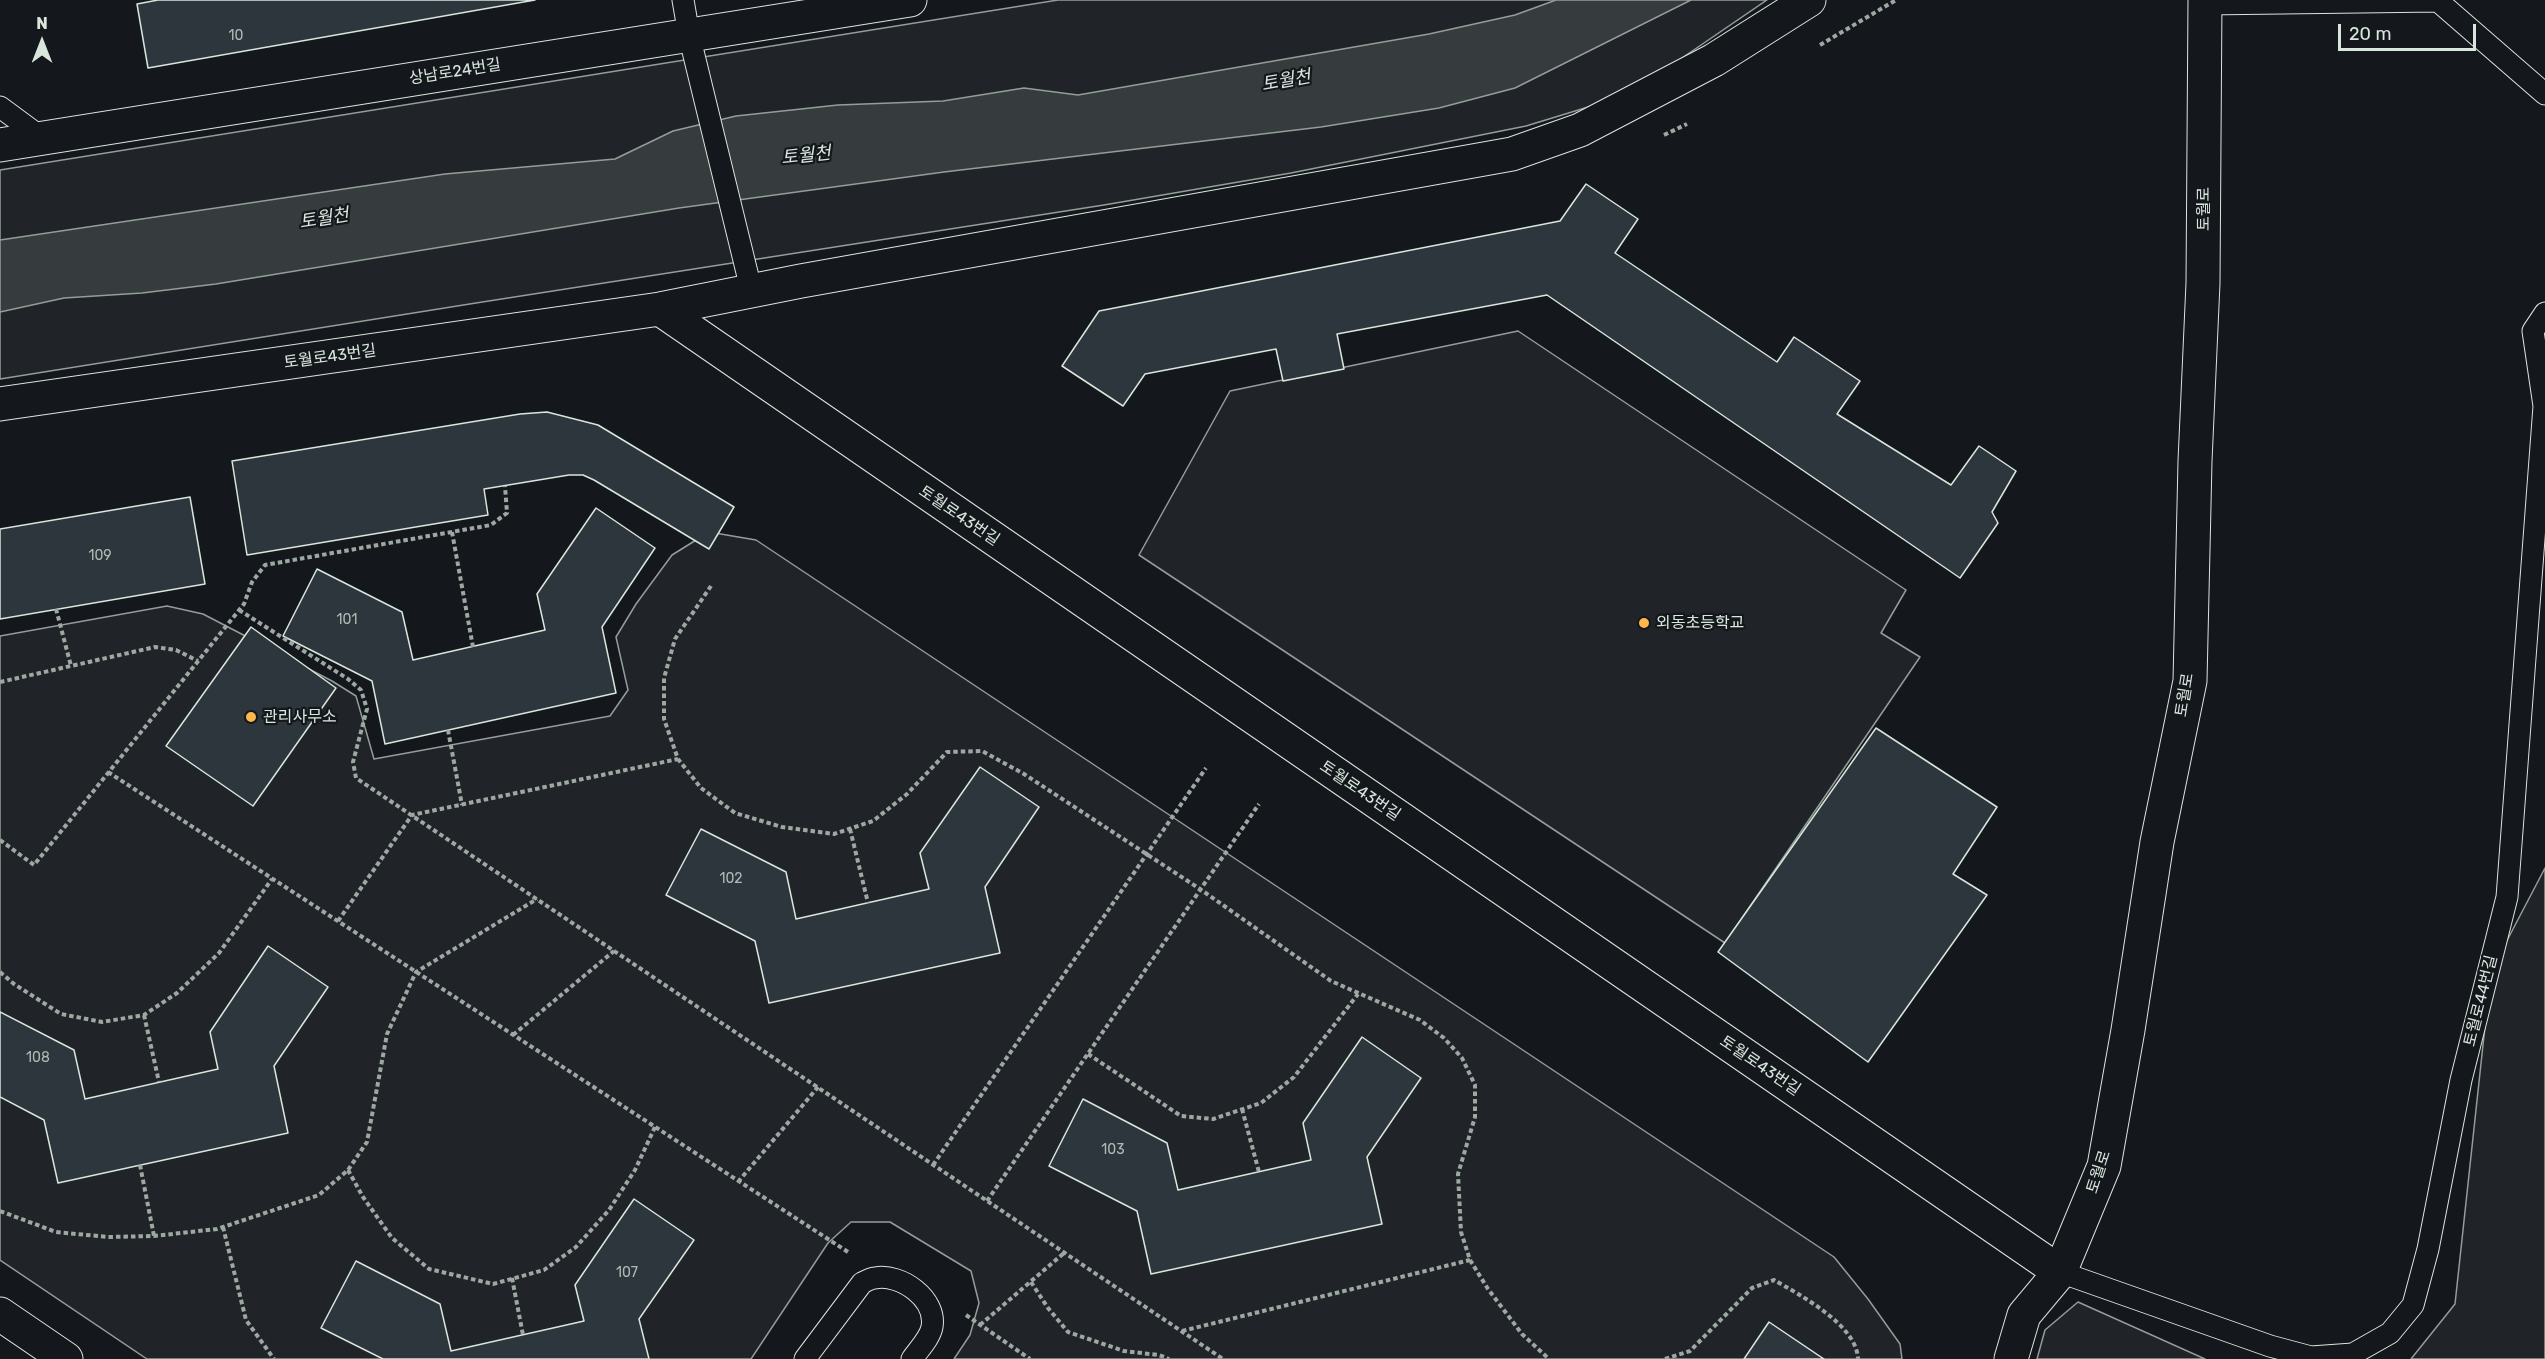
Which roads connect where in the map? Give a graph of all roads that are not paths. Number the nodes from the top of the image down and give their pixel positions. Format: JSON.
{"nodes":[{"id":1,"x":683,"y":0,"type":"edge"},
{"id":2,"x":910,"y":0,"type":"edge"},
{"id":3,"x":1809,"y":0,"type":"edge"},
{"id":4,"x":2439,"y":0,"type":"edge"},
{"id":5,"x":2205,"y":2,"type":"edge"},
{"id":6,"x":688,"y":34,"type":"junction"},
{"id":7,"x":2545,"y":94,"type":"edge"},
{"id":8,"x":0,"y":107,"type":"edge"},
{"id":9,"x":42,"y":138,"type":"junction"},
{"id":10,"x":0,"y":145,"type":"edge"},
{"id":11,"x":752,"y":292,"type":"junction"},
{"id":12,"x":660,"y":309,"type":"junction"},
{"id":13,"x":2545,"y":313,"type":"edge"},
{"id":14,"x":0,"y":404,"type":"edge"},
{"id":15,"x":2544,"y":407,"type":"edge"},
{"id":16,"x":2060,"y":1272,"type":"junction"},
{"id":17,"x":0,"y":1314,"type":"edge"},
{"id":18,"x":66,"y":1359,"type":"edge"},
{"id":19,"x":805,"y":1359,"type":"edge"},
{"id":20,"x":912,"y":1359,"type":"edge"},
{"id":21,"x":2011,"y":1359,"type":"edge"}],
"edges":[{"from":1,"to":6,"type":"lane"},
{"from":2,"to":6,"type":"street","name":"상남로24번길"},
{"from":3,"to":11,"type":"street","name":"토월로43번길"},
{"from":4,"to":5,"type":"lane"},
{"from":4,"to":7,"type":"lane"},
{"from":5,"to":16,"type":"street","name":"토월로"},
{"from":6,"to":9,"type":"street","name":"상남로24번길"},
{"from":6,"to":11,"type":"lane"},
{"from":8,"to":9,"type":"lane"},
{"from":9,"to":10,"type":"street","name":"상남로24번길"},
{"from":11,"to":12,"type":"street","name":"토월로43번길"},
{"from":12,"to":14,"type":"street","name":"토월로43번길"},
{"from":12,"to":16,"type":"street","name":"토월로43번길"},
{"from":13,"to":15,"type":"lane","name":"토월로44번길"},
{"from":15,"to":16,"type":"lane","name":"토월로44번길"},
{"from":16,"to":21,"type":"street","name":"토월로"},
{"from":17,"to":18,"type":"street"},
{"from":19,"to":20,"type":"lane"}]}
